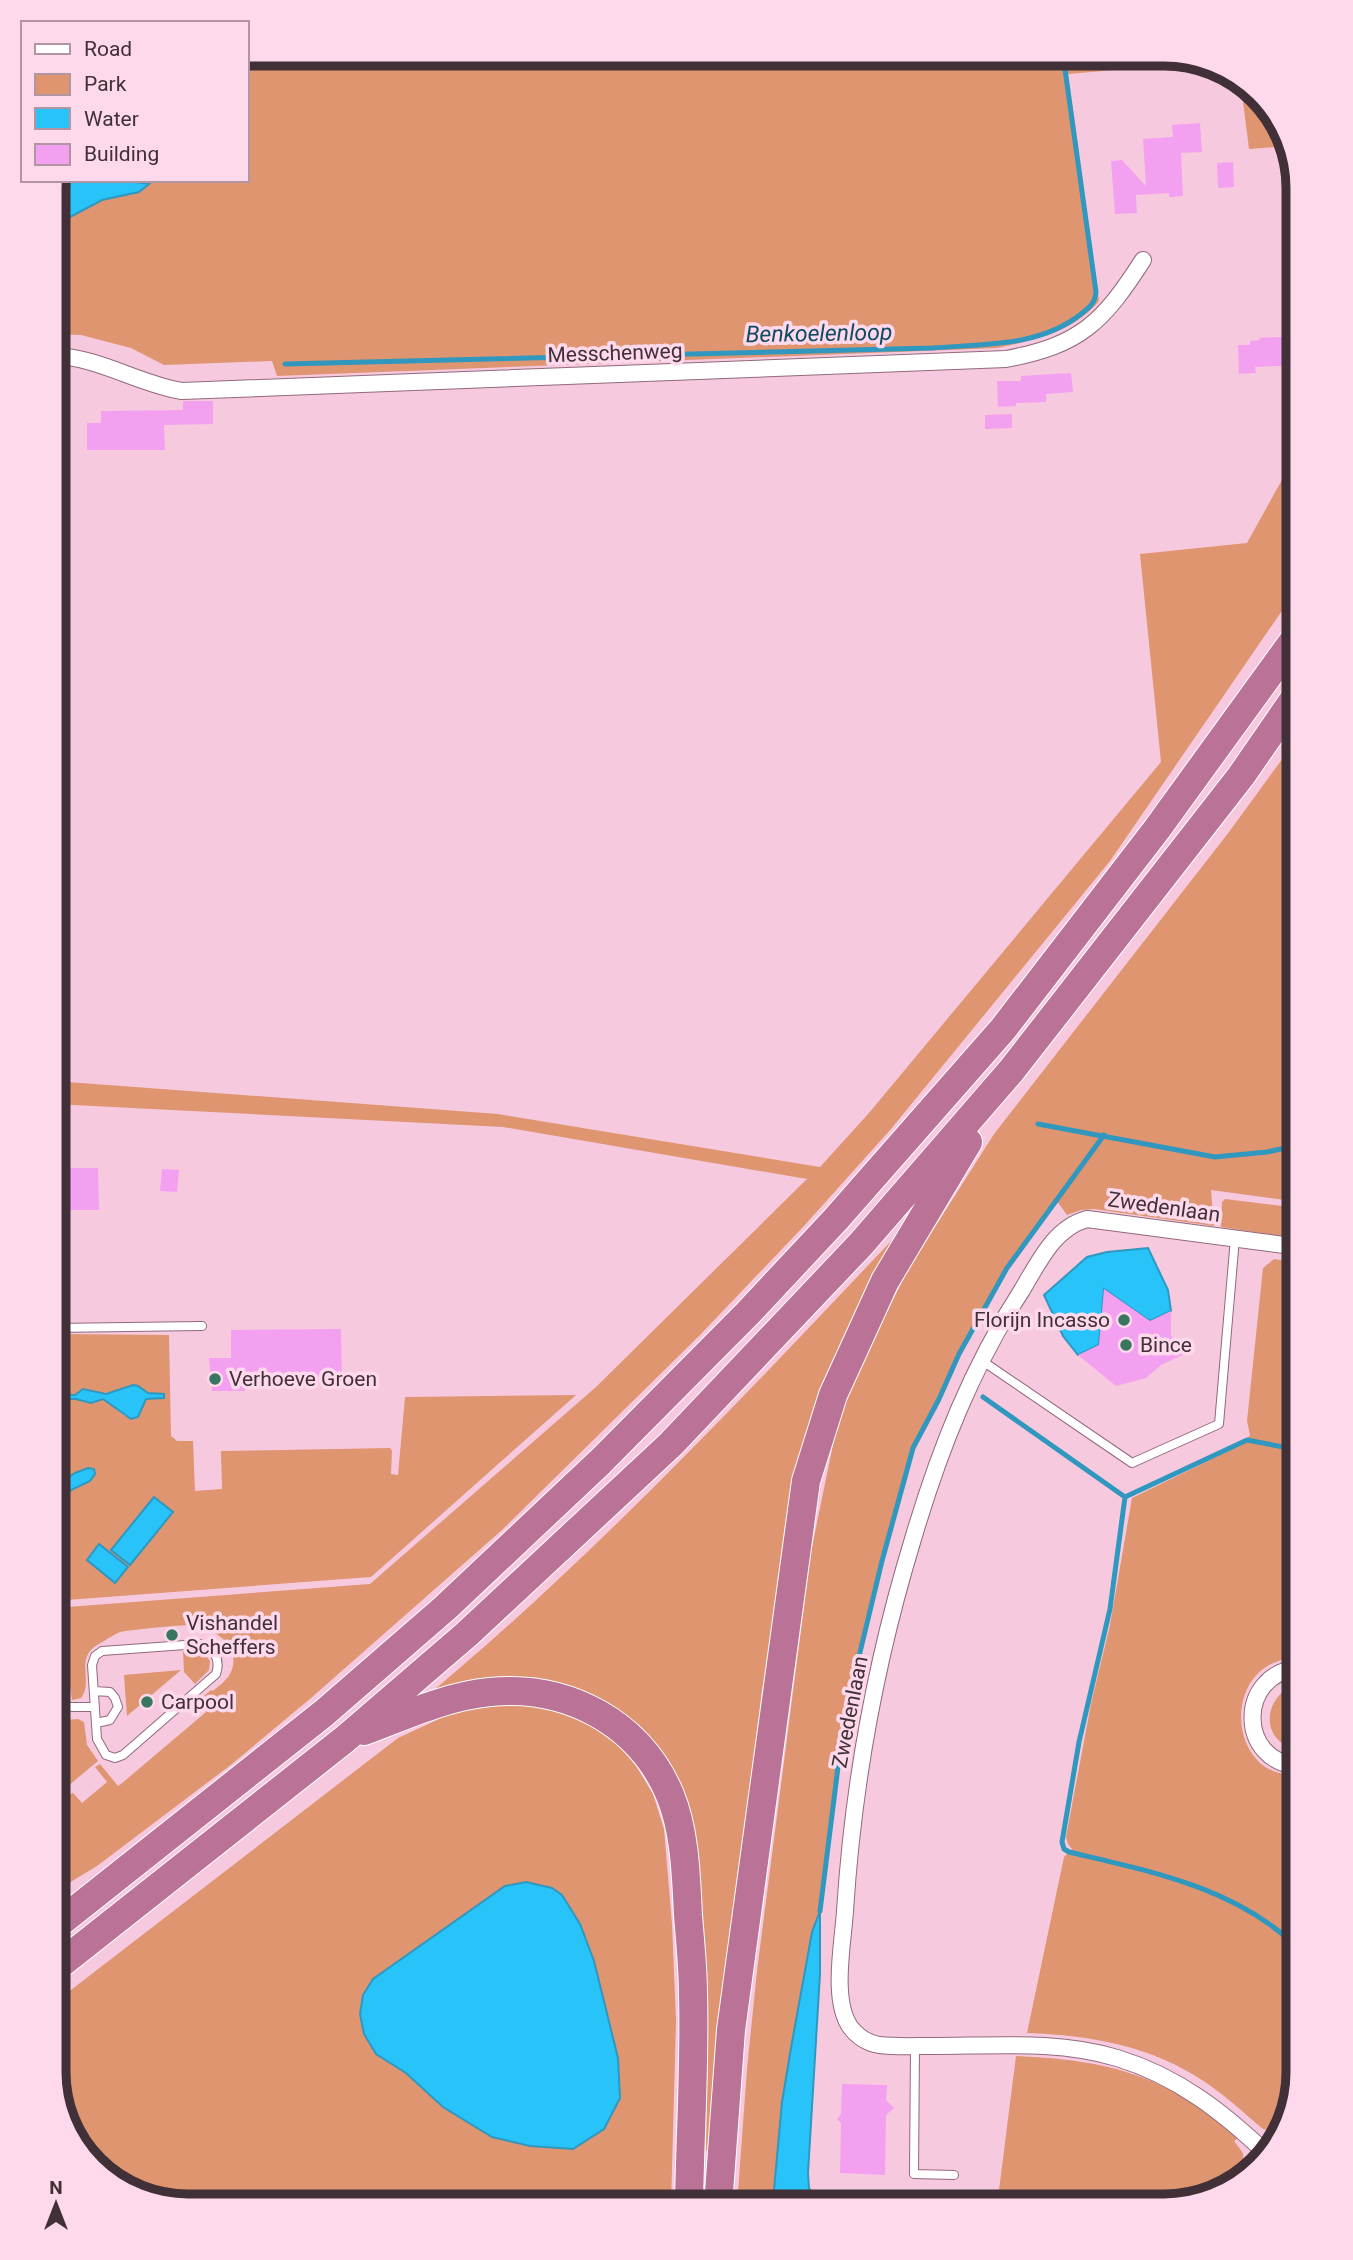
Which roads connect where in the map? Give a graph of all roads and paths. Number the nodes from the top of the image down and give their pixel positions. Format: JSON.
{"nodes":[{"id":1,"x":1143,"y":260,"type":"dead end"},
{"id":2,"x":67,"y":357,"type":"edge"},
{"id":3,"x":1286,"y":651,"type":"edge"},
{"id":4,"x":1286,"y":711,"type":"edge"},
{"id":5,"x":1011,"y":1071,"type":"junction"},
{"id":6,"x":1235,"y":1238,"type":"junction"},
{"id":7,"x":1286,"y":1245,"type":"edge"},
{"id":8,"x":202,"y":1326,"type":"dead end"},
{"id":9,"x":66,"y":1328,"type":"edge"},
{"id":10,"x":981,"y":1360,"type":"junction"},
{"id":11,"x":1286,"y":1672,"type":"edge"},
{"id":12,"x":94,"y":1691,"type":"junction"},
{"id":13,"x":66,"y":1707,"type":"edge"},
{"id":14,"x":94,"y":1707,"type":"junction"},
{"id":15,"x":96,"y":1723,"type":"junction"},
{"id":16,"x":345,"y":1739,"type":"junction"},
{"id":17,"x":1286,"y":1762,"type":"edge"},
{"id":18,"x":66,"y":1918,"type":"edge"},
{"id":19,"x":66,"y":1960,"type":"edge"},
{"id":20,"x":915,"y":2046,"type":"junction"},
{"id":21,"x":1260,"y":2147,"type":"edge"},
{"id":22,"x":954,"y":2175,"type":"dead end"},
{"id":23,"x":690,"y":2194,"type":"edge"},
{"id":24,"x":719,"y":2194,"type":"edge"}],
"edges":[{"from":1,"to":2,"type":"street","name":"Messchenweg"},
{"from":3,"to":18,"type":"highway"},
{"from":4,"to":5,"type":"highway"},
{"from":5,"to":16,"type":"highway"},
{"from":5,"to":24,"type":"highway"},
{"from":6,"to":7,"type":"street","name":"Zwedenlaan"},
{"from":6,"to":10,"type":"street","name":"Zwedenlaan"},
{"from":6,"to":10,"type":"lane"},
{"from":8,"to":9,"type":"lane"},
{"from":10,"to":20,"type":"street","name":"Zwedenlaan"},
{"from":11,"to":17,"type":"street"},
{"from":12,"to":14,"type":"lane"},
{"from":12,"to":15,"type":"lane"},
{"from":12,"to":15,"type":"lane"},
{"from":13,"to":14,"type":"lane"},
{"from":14,"to":15,"type":"lane"},
{"from":16,"to":19,"type":"highway"},
{"from":16,"to":23,"type":"highway"},
{"from":20,"to":21,"type":"street","name":"Zwedenlaan"},
{"from":20,"to":22,"type":"lane"}]}
